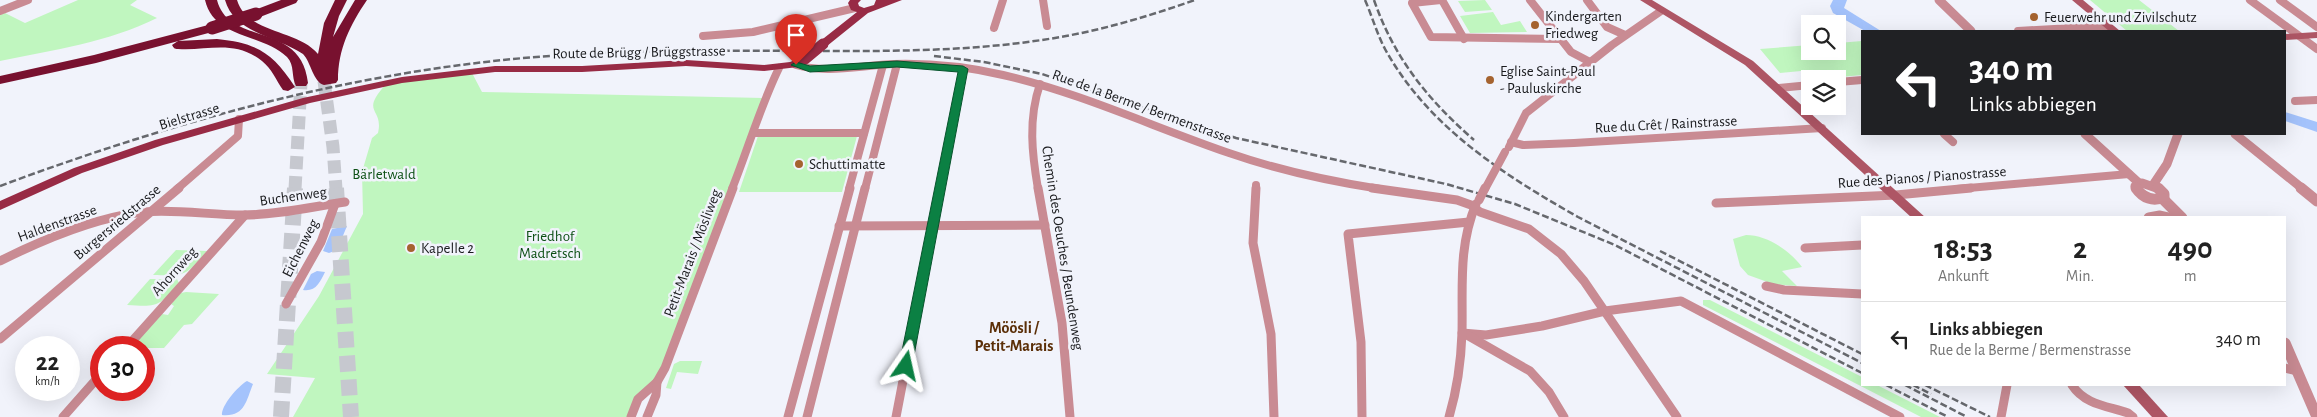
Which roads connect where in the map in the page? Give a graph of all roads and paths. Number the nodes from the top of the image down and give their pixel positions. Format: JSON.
{"nodes":[{"id":1,"x":28,"y":0,"type":"edge"},
{"id":2,"x":211,"y":0,"type":"edge"},
{"id":3,"x":220,"y":0,"type":"edge"},
{"id":4,"x":230,"y":0,"type":"edge"},
{"id":5,"x":272,"y":0,"type":"edge"},
{"id":6,"x":276,"y":0,"type":"edge"},
{"id":7,"x":292,"y":0,"type":"edge"},
{"id":8,"x":341,"y":0,"type":"edge"},
{"id":9,"x":361,"y":0,"type":"edge"},
{"id":10,"x":897,"y":0,"type":"edge"},
{"id":11,"x":1004,"y":0,"type":"edge"},
{"id":12,"x":1043,"y":0,"type":"edge"},
{"id":13,"x":1441,"y":0,"type":"edge"},
{"id":14,"x":1530,"y":0,"type":"edge"},
{"id":15,"x":1587,"y":0,"type":"edge"},
{"id":16,"x":1645,"y":0,"type":"edge"},
{"id":17,"x":1939,"y":0,"type":"edge"},
{"id":18,"x":2077,"y":0,"type":"edge"},
{"id":19,"x":2250,"y":0,"type":"edge"},
{"id":20,"x":2280,"y":0,"type":"edge"},
{"id":21,"x":881,"y":3,"type":"edge"},
{"id":22,"x":856,"y":4,"type":"edge"},
{"id":23,"x":0,"y":11,"type":"edge"},
{"id":24,"x":1661,"y":11,"type":"junction"},
{"id":25,"x":254,"y":12,"type":"junction"},
{"id":26,"x":224,"y":21,"type":"junction"},
{"id":27,"x":211,"y":25,"type":"junction"},
{"id":28,"x":1048,"y":26,"type":"dead end"},
{"id":29,"x":2317,"y":26,"type":"edge"},
{"id":30,"x":994,"y":28,"type":"dead end"},
{"id":31,"x":2111,"y":28,"type":"edge"},
{"id":32,"x":1970,"y":30,"type":"edge"},
{"id":33,"x":2049,"y":30,"type":"edge"},
{"id":34,"x":1625,"y":35,"type":"junction"},
{"id":35,"x":2317,"y":35,"type":"edge"},
{"id":36,"x":704,"y":36,"type":"dead end"},
{"id":37,"x":2300,"y":36,"type":"junction"},
{"id":38,"x":2286,"y":37,"type":"edge"},
{"id":39,"x":1464,"y":39,"type":"junction"},
{"id":40,"x":1560,"y":39,"type":"junction"},
{"id":41,"x":2317,"y":49,"type":"edge"},
{"id":42,"x":96,"y":59,"type":"junction"},
{"id":43,"x":800,"y":62,"type":"junction"},
{"id":44,"x":1590,"y":62,"type":"junction"},
{"id":45,"x":897,"y":64,"type":"junction"},
{"id":46,"x":883,"y":65,"type":"junction"},
{"id":47,"x":779,"y":68,"type":"junction"},
{"id":48,"x":963,"y":69,"type":"junction"},
{"id":49,"x":0,"y":72,"type":"edge"},
{"id":50,"x":0,"y":80,"type":"edge"},
{"id":51,"x":1861,"y":80,"type":"edge"},
{"id":52,"x":328,"y":81,"type":"junction"},
{"id":53,"x":1846,"y":81,"type":"edge"},
{"id":54,"x":395,"y":82,"type":"joint"},
{"id":55,"x":301,"y":83,"type":"tunnel mouth"},
{"id":56,"x":1040,"y":84,"type":"junction"},
{"id":57,"x":1801,"y":86,"type":"edge"},
{"id":58,"x":288,"y":87,"type":"tunnel mouth"},
{"id":59,"x":1778,"y":88,"type":"junction"},
{"id":60,"x":2317,"y":100,"type":"edge"},
{"id":61,"x":2295,"y":101,"type":"dead end"},
{"id":62,"x":239,"y":119,"type":"junction"},
{"id":63,"x":1822,"y":128,"type":"junction"},
{"id":64,"x":754,"y":133,"type":"junction"},
{"id":65,"x":825,"y":133,"type":"joint"},
{"id":66,"x":864,"y":133,"type":"junction"},
{"id":67,"x":1945,"y":135,"type":"edge"},
{"id":68,"x":2086,"y":135,"type":"edge"},
{"id":69,"x":2178,"y":135,"type":"edge"},
{"id":70,"x":2236,"y":135,"type":"edge"},
{"id":71,"x":1511,"y":142,"type":"junction"},
{"id":72,"x":1953,"y":142,"type":"dead end"},
{"id":73,"x":2129,"y":174,"type":"junction"},
{"id":74,"x":2139,"y":183,"type":"junction"},
{"id":75,"x":1256,"y":185,"type":"dead end"},
{"id":76,"x":2153,"y":185,"type":"junction"},
{"id":77,"x":1896,"y":195,"type":"junction"},
{"id":78,"x":2157,"y":199,"type":"junction"},
{"id":79,"x":2317,"y":201,"type":"edge"},
{"id":80,"x":345,"y":202,"type":"dead end"},
{"id":81,"x":1477,"y":203,"type":"junction"},
{"id":82,"x":1716,"y":203,"type":"dead end"},
{"id":83,"x":335,"y":204,"type":"junction"},
{"id":84,"x":0,"y":206,"type":"edge"},
{"id":85,"x":151,"y":211,"type":"junction"},
{"id":86,"x":245,"y":216,"type":"junction"},
{"id":87,"x":1918,"y":216,"type":"edge"},
{"id":88,"x":2150,"y":216,"type":"edge"},
{"id":89,"x":2179,"y":216,"type":"edge"},
{"id":90,"x":1469,"y":222,"type":"junction"},
{"id":91,"x":932,"y":225,"type":"junction"},
{"id":92,"x":1045,"y":225,"type":"junction"},
{"id":93,"x":839,"y":226,"type":"junction"},
{"id":94,"x":856,"y":226,"type":"junction"},
{"id":95,"x":1861,"y":245,"type":"edge"},
{"id":96,"x":1805,"y":248,"type":"dead end"},
{"id":97,"x":0,"y":261,"type":"edge"},
{"id":98,"x":1766,"y":286,"type":"dead end"},
{"id":99,"x":1861,"y":294,"type":"edge"},
{"id":100,"x":286,"y":304,"type":"dead end"},
{"id":101,"x":1605,"y":311,"type":"junction"},
{"id":102,"x":1462,"y":333,"type":"junction"},
{"id":103,"x":137,"y":336,"type":"edge"},
{"id":104,"x":0,"y":339,"type":"edge"},
{"id":105,"x":2286,"y":345,"type":"edge"},
{"id":106,"x":2286,"y":368,"type":"edge"},
{"id":107,"x":2297,"y":371,"type":"junction"},
{"id":108,"x":657,"y":382,"type":"junction"},
{"id":109,"x":90,"y":386,"type":"edge"},
{"id":110,"x":2007,"y":386,"type":"edge"},
{"id":111,"x":2073,"y":386,"type":"edge"},
{"id":112,"x":2131,"y":386,"type":"edge"},
{"id":113,"x":2002,"y":416,"type":"edge"},
{"id":114,"x":63,"y":417,"type":"edge"},
{"id":115,"x":631,"y":417,"type":"edge"},
{"id":116,"x":648,"y":417,"type":"edge"},
{"id":117,"x":788,"y":417,"type":"edge"},
{"id":118,"x":807,"y":417,"type":"edge"},
{"id":119,"x":896,"y":417,"type":"edge"},
{"id":120,"x":1070,"y":417,"type":"edge"},
{"id":121,"x":1274,"y":417,"type":"edge"},
{"id":122,"x":1362,"y":417,"type":"edge"},
{"id":123,"x":1449,"y":417,"type":"edge"},
{"id":124,"x":1564,"y":417,"type":"edge"},
{"id":125,"x":1677,"y":417,"type":"edge"},
{"id":126,"x":1900,"y":417,"type":"edge"},
{"id":127,"x":2133,"y":417,"type":"edge"},
{"id":128,"x":2161,"y":417,"type":"edge"},
{"id":129,"x":2316,"y":417,"type":"edge"}],
"edges":[{"from":1,"to":23,"type":"street"},
{"from":2,"to":26,"type":"highway"},
{"from":3,"to":26,"type":"highway"},
{"from":4,"to":52,"type":"highway"},
{"from":5,"to":25,"type":"highway"},
{"from":6,"to":25,"type":"highway"},
{"from":7,"to":25,"type":"highway"},
{"from":8,"to":52,"type":"highway"},
{"from":9,"to":52,"type":"highway"},
{"from":10,"to":21,"type":"main road"},
{"from":11,"to":30,"type":"street"},
{"from":12,"to":28,"type":"street"},
{"from":13,"to":39,"type":"street"},
{"from":13,"to":39,"type":"street"},
{"from":14,"to":40,"type":"street"},
{"from":15,"to":34,"type":"street"},
{"from":16,"to":24,"type":"main road"},
{"from":17,"to":32,"type":"street"},
{"from":18,"to":31,"type":"main road"},
{"from":19,"to":37,"type":"street"},
{"from":20,"to":29,"type":"street"},
{"from":21,"to":22,"type":"main road"},
{"from":22,"to":36,"type":"street"},
{"from":22,"to":43,"type":"main road","bridge":true},
{"from":24,"to":34,"type":"street"},
{"from":24,"to":59,"type":"main road"},
{"from":25,"to":27,"type":"highway","bridge":true},
{"from":26,"to":55,"type":"highway"},
{"from":27,"to":42,"type":"highway"},
{"from":27,"to":49,"type":"highway"},
{"from":31,"to":33,"type":"street"},
{"from":34,"to":44,"type":"street"},
{"from":35,"to":37,"type":"main road"},
{"from":37,"to":38,"type":"main road"},
{"from":37,"to":41,"type":"street"},
{"from":39,"to":40,"type":"street"},
{"from":40,"to":44,"type":"street"},
{"from":42,"to":50,"type":"highway"},
{"from":42,"to":58,"type":"highway"},
{"from":43,"to":46,"type":"street","name":"Rue de la Berme / Bermenstrasse"},
{"from":43,"to":47,"type":"main road","name":"Route de Brügg / Brüggstrasse"},
{"from":44,"to":71,"type":"street"},
{"from":45,"to":46,"type":"street","name":"Rue de la Berme / Bermenstrasse"},
{"from":45,"to":48,"type":"street","name":"Rue de la Berme / Bermenstrasse"},
{"from":45,"to":94,"type":"street"},
{"from":46,"to":66,"type":"street"},
{"from":47,"to":54,"type":"main road","name":"Route de Brügg / Brüggstrasse"},
{"from":47,"to":64,"type":"street","name":"Petit-Marais / Mösliweg"},
{"from":48,"to":56,"type":"street","name":"Rue de la Berme / Bermenstrasse"},
{"from":48,"to":91,"type":"street"},
{"from":51,"to":53,"type":"street"},
{"from":54,"to":62,"type":"main road","name":"Bielstrasse"},
{"from":56,"to":81,"type":"street","name":"Rue de la Berme / Bermenstrasse"},
{"from":56,"to":92,"type":"street","name":"Chemin des Oeuches / Beundenweg"},
{"from":57,"to":59,"type":"street"},
{"from":59,"to":63,"type":"main road"},
{"from":60,"to":61,"type":"street"},
{"from":62,"to":84,"type":"main road","name":"Bielstrasse"},
{"from":62,"to":85,"type":"street","name":"Burgersriedstrasse"},
{"from":63,"to":71,"type":"street","name":"Rue du Crêt / Rainstrasse"},
{"from":63,"to":77,"type":"main road"},
{"from":64,"to":65,"type":"street"},
{"from":64,"to":108,"type":"street","name":"Petit-Marais / Mösliweg"},
{"from":65,"to":66,"type":"street"},
{"from":66,"to":93,"type":"street"},
{"from":67,"to":72,"type":"street"},
{"from":68,"to":73,"type":"street"},
{"from":69,"to":76,"type":"street"},
{"from":70,"to":79,"type":"street"},
{"from":71,"to":81,"type":"street","bridge":true},
{"from":73,"to":74,"type":"street"},
{"from":73,"to":77,"type":"street","name":"Rue des Pianos / Pianostrasse"},
{"from":74,"to":76,"type":"street"},
{"from":74,"to":78,"type":"street"},
{"from":75,"to":121,"type":"street"},
{"from":76,"to":78,"type":"street"},
{"from":77,"to":82,"type":"street","name":"Rue des Pianos / Pianostrasse"},
{"from":77,"to":87,"type":"main road"},
{"from":78,"to":88,"type":"street"},
{"from":78,"to":89,"type":"street"},
{"from":80,"to":83,"type":"street","name":"Buchenweg"},
{"from":81,"to":90,"type":"street"},
{"from":81,"to":101,"type":"street","name":"Rue de la Berme / Bermenstrasse"},
{"from":83,"to":86,"type":"street","name":"Buchenweg"},
{"from":83,"to":100,"type":"street","name":"Eichenweg"},
{"from":85,"to":86,"type":"street","name":"Haldenstrasse"},
{"from":85,"to":97,"type":"street","name":"Haldenstrasse"},
{"from":85,"to":104,"type":"street","name":"Burgersriedstrasse"},
{"from":86,"to":103,"type":"street","name":"Ahornweg"},
{"from":90,"to":102,"type":"street"},
{"from":90,"to":122,"type":"street"},
{"from":91,"to":92,"type":"street"},
{"from":91,"to":94,"type":"street"},
{"from":91,"to":119,"type":"street"},
{"from":92,"to":120,"type":"street","name":"Chemin des Oeuches / Beundenweg"},
{"from":93,"to":94,"type":"street"},
{"from":93,"to":117,"type":"street"},
{"from":94,"to":118,"type":"street"},
{"from":95,"to":96,"type":"street"},
{"from":98,"to":99,"type":"street"},
{"from":101,"to":102,"type":"street"},
{"from":101,"to":125,"type":"street","name":"Rue de la Berme / Bermenstrasse"},
{"from":101,"to":126,"type":"street"},
{"from":102,"to":123,"type":"street"},
{"from":102,"to":124,"type":"street"},
{"from":105,"to":107,"type":"street"},
{"from":106,"to":107,"type":"street"},
{"from":107,"to":129,"type":"street"},
{"from":108,"to":115,"type":"street","name":"Petit-Marais / Mösliweg"},
{"from":108,"to":116,"type":"street","name":"Petit-Marais / Mösliweg"},
{"from":109,"to":114,"type":"street"},
{"from":110,"to":113,"type":"street"},
{"from":111,"to":127,"type":"street"},
{"from":112,"to":128,"type":"main road"}]}
